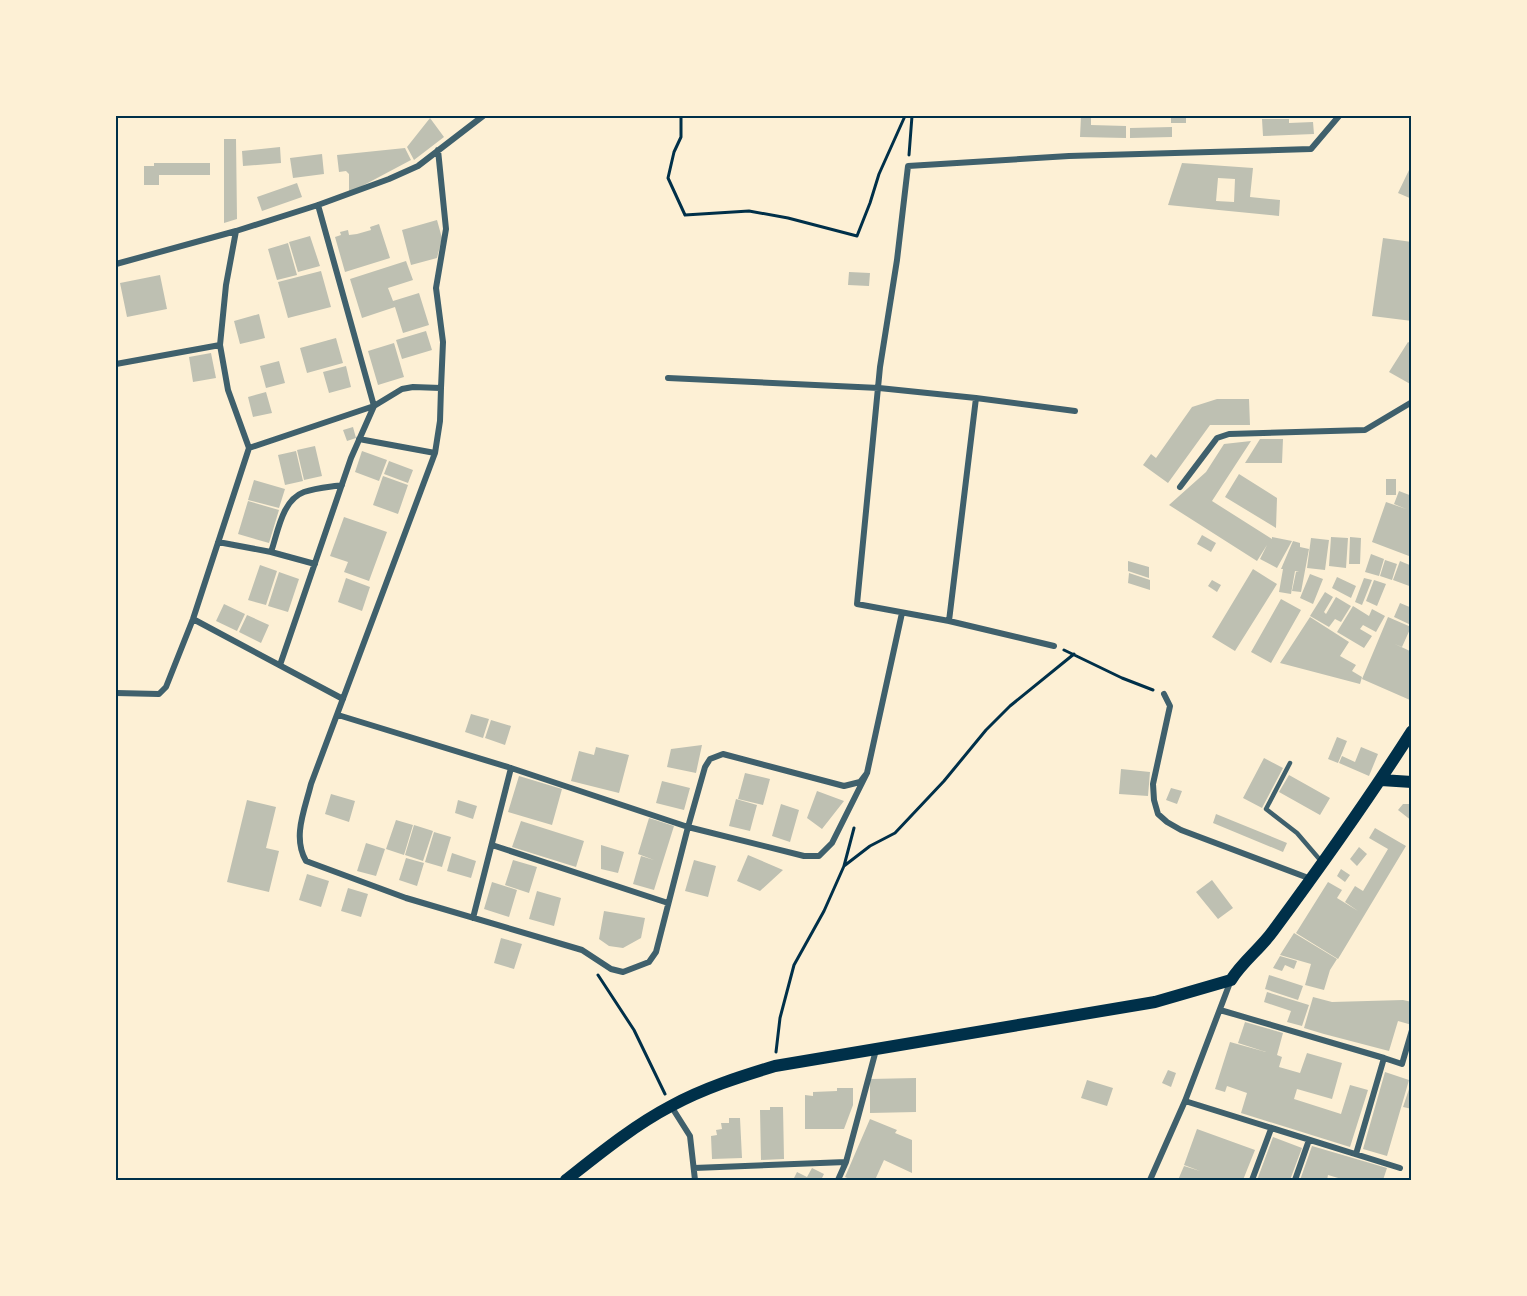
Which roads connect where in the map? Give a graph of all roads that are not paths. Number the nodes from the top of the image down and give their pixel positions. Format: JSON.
{"nodes":[{"id":1,"x":483,"y":116,"type":"edge"},
{"id":2,"x":1339,"y":116,"type":"edge"},
{"id":3,"x":438,"y":150,"type":"junction"},
{"id":4,"x":318,"y":205,"type":"junction"},
{"id":5,"x":236,"y":231,"type":"junction"},
{"id":6,"x":116,"y":264,"type":"edge"},
{"id":7,"x":220,"y":345,"type":"junction"},
{"id":8,"x":116,"y":364,"type":"edge"},
{"id":9,"x":668,"y":378,"type":"dead end"},
{"id":10,"x":441,"y":388,"type":"junction"},
{"id":11,"x":879,"y":388,"type":"junction"},
{"id":12,"x":976,"y":398,"type":"junction"},
{"id":13,"x":1412,"y":402,"type":"edge"},
{"id":14,"x":374,"y":406,"type":"junction"},
{"id":15,"x":1075,"y":411,"type":"dead end"},
{"id":16,"x":359,"y":439,"type":"junction"},
{"id":17,"x":249,"y":448,"type":"junction"},
{"id":18,"x":435,"y":453,"type":"junction"},
{"id":19,"x":342,"y":485,"type":"junction"},
{"id":20,"x":1180,"y":487,"type":"dead end"},
{"id":21,"x":218,"y":542,"type":"junction"},
{"id":22,"x":271,"y":552,"type":"junction"},
{"id":23,"x":315,"y":564,"type":"junction"},
{"id":24,"x":902,"y":613,"type":"junction"},
{"id":25,"x":193,"y":619,"type":"junction"},
{"id":26,"x":949,"y":621,"type":"junction"},
{"id":27,"x":1054,"y":646,"type":"road end"},
{"id":28,"x":280,"y":665,"type":"junction"},
{"id":29,"x":116,"y":693,"type":"edge"},
{"id":30,"x":1164,"y":694,"type":"road end"},
{"id":31,"x":343,"y":699,"type":"junction"},
{"id":32,"x":338,"y":715,"type":"junction"},
{"id":33,"x":1412,"y":731,"type":"edge"},
{"id":34,"x":1290,"y":763,"type":"dead end"},
{"id":35,"x":511,"y":768,"type":"junction"},
{"id":36,"x":867,"y":773,"type":"junction"},
{"id":37,"x":1381,"y":780,"type":"junction"},
{"id":38,"x":1412,"y":782,"type":"edge"},
{"id":39,"x":688,"y":827,"type":"junction"},
{"id":40,"x":492,"y":846,"type":"junction"},
{"id":41,"x":1322,"y":864,"type":"junction"},
{"id":42,"x":1311,"y":879,"type":"junction"},
{"id":43,"x":668,"y":903,"type":"junction"},
{"id":44,"x":473,"y":918,"type":"junction"},
{"id":45,"x":1231,"y":980,"type":"junction"},
{"id":46,"x":1220,"y":1010,"type":"junction"},
{"id":47,"x":1412,"y":1030,"type":"edge"},
{"id":48,"x":876,"y":1050,"type":"junction"},
{"id":49,"x":1384,"y":1058,"type":"junction"},
{"id":50,"x":1185,"y":1101,"type":"junction"},
{"id":51,"x":671,"y":1106,"type":"junction"},
{"id":52,"x":1270,"y":1129,"type":"junction"},
{"id":53,"x":1309,"y":1140,"type":"junction"},
{"id":54,"x":1356,"y":1154,"type":"junction"},
{"id":55,"x":846,"y":1162,"type":"junction"},
{"id":56,"x":694,"y":1168,"type":"junction"},
{"id":57,"x":1400,"y":1168,"type":"dead end"},
{"id":58,"x":566,"y":1180,"type":"edge"},
{"id":59,"x":695,"y":1180,"type":"edge"},
{"id":60,"x":838,"y":1180,"type":"edge"},
{"id":61,"x":1150,"y":1180,"type":"edge"},
{"id":62,"x":1252,"y":1180,"type":"edge"},
{"id":63,"x":1295,"y":1180,"type":"edge"}],
"edges":[{"from":1,"to":3,"type":"street"},
{"from":2,"to":11,"type":"street"},
{"from":3,"to":4,"type":"street"},
{"from":3,"to":10,"type":"street"},
{"from":4,"to":5,"type":"street"},
{"from":4,"to":14,"type":"street"},
{"from":5,"to":6,"type":"street"},
{"from":5,"to":7,"type":"street"},
{"from":7,"to":8,"type":"street"},
{"from":7,"to":17,"type":"street"},
{"from":9,"to":11,"type":"street"},
{"from":10,"to":14,"type":"street"},
{"from":10,"to":18,"type":"street"},
{"from":11,"to":12,"type":"street"},
{"from":11,"to":24,"type":"street"},
{"from":12,"to":15,"type":"street"},
{"from":12,"to":26,"type":"street"},
{"from":13,"to":20,"type":"street"},
{"from":14,"to":16,"type":"street"},
{"from":14,"to":17,"type":"street"},
{"from":16,"to":18,"type":"street"},
{"from":16,"to":19,"type":"street"},
{"from":17,"to":21,"type":"street"},
{"from":18,"to":31,"type":"street"},
{"from":19,"to":22,"type":"street"},
{"from":19,"to":23,"type":"street"},
{"from":21,"to":22,"type":"street"},
{"from":21,"to":25,"type":"street"},
{"from":22,"to":23,"type":"street"},
{"from":23,"to":28,"type":"street"},
{"from":24,"to":26,"type":"street"},
{"from":24,"to":36,"type":"street"},
{"from":25,"to":28,"type":"street"},
{"from":25,"to":29,"type":"street"},
{"from":26,"to":27,"type":"street"},
{"from":28,"to":31,"type":"street"},
{"from":30,"to":42,"type":"street"},
{"from":31,"to":32,"type":"street"},
{"from":32,"to":35,"type":"street"},
{"from":32,"to":44,"type":"street"},
{"from":33,"to":37,"type":"main road"},
{"from":34,"to":41,"type":"lane"},
{"from":35,"to":39,"type":"street"},
{"from":35,"to":40,"type":"street"},
{"from":36,"to":39,"type":"street"},
{"from":36,"to":39,"type":"street"},
{"from":37,"to":38,"type":"main road"},
{"from":37,"to":41,"type":"main road"},
{"from":39,"to":43,"type":"street"},
{"from":40,"to":43,"type":"street"},
{"from":40,"to":44,"type":"street"},
{"from":41,"to":42,"type":"main road"},
{"from":42,"to":45,"type":"main road"},
{"from":43,"to":44,"type":"street"},
{"from":45,"to":46,"type":"street"},
{"from":45,"to":48,"type":"main road"},
{"from":46,"to":49,"type":"street"},
{"from":46,"to":50,"type":"street"},
{"from":47,"to":49,"type":"street"},
{"from":48,"to":51,"type":"main road"},
{"from":48,"to":55,"type":"street"},
{"from":49,"to":54,"type":"street"},
{"from":50,"to":52,"type":"street"},
{"from":50,"to":61,"type":"street"},
{"from":51,"to":56,"type":"street"},
{"from":51,"to":58,"type":"main road"},
{"from":52,"to":53,"type":"street"},
{"from":52,"to":62,"type":"street"},
{"from":53,"to":54,"type":"street"},
{"from":53,"to":63,"type":"street"},
{"from":54,"to":57,"type":"street"},
{"from":55,"to":56,"type":"street"},
{"from":55,"to":60,"type":"street"},
{"from":56,"to":59,"type":"street"}]}
